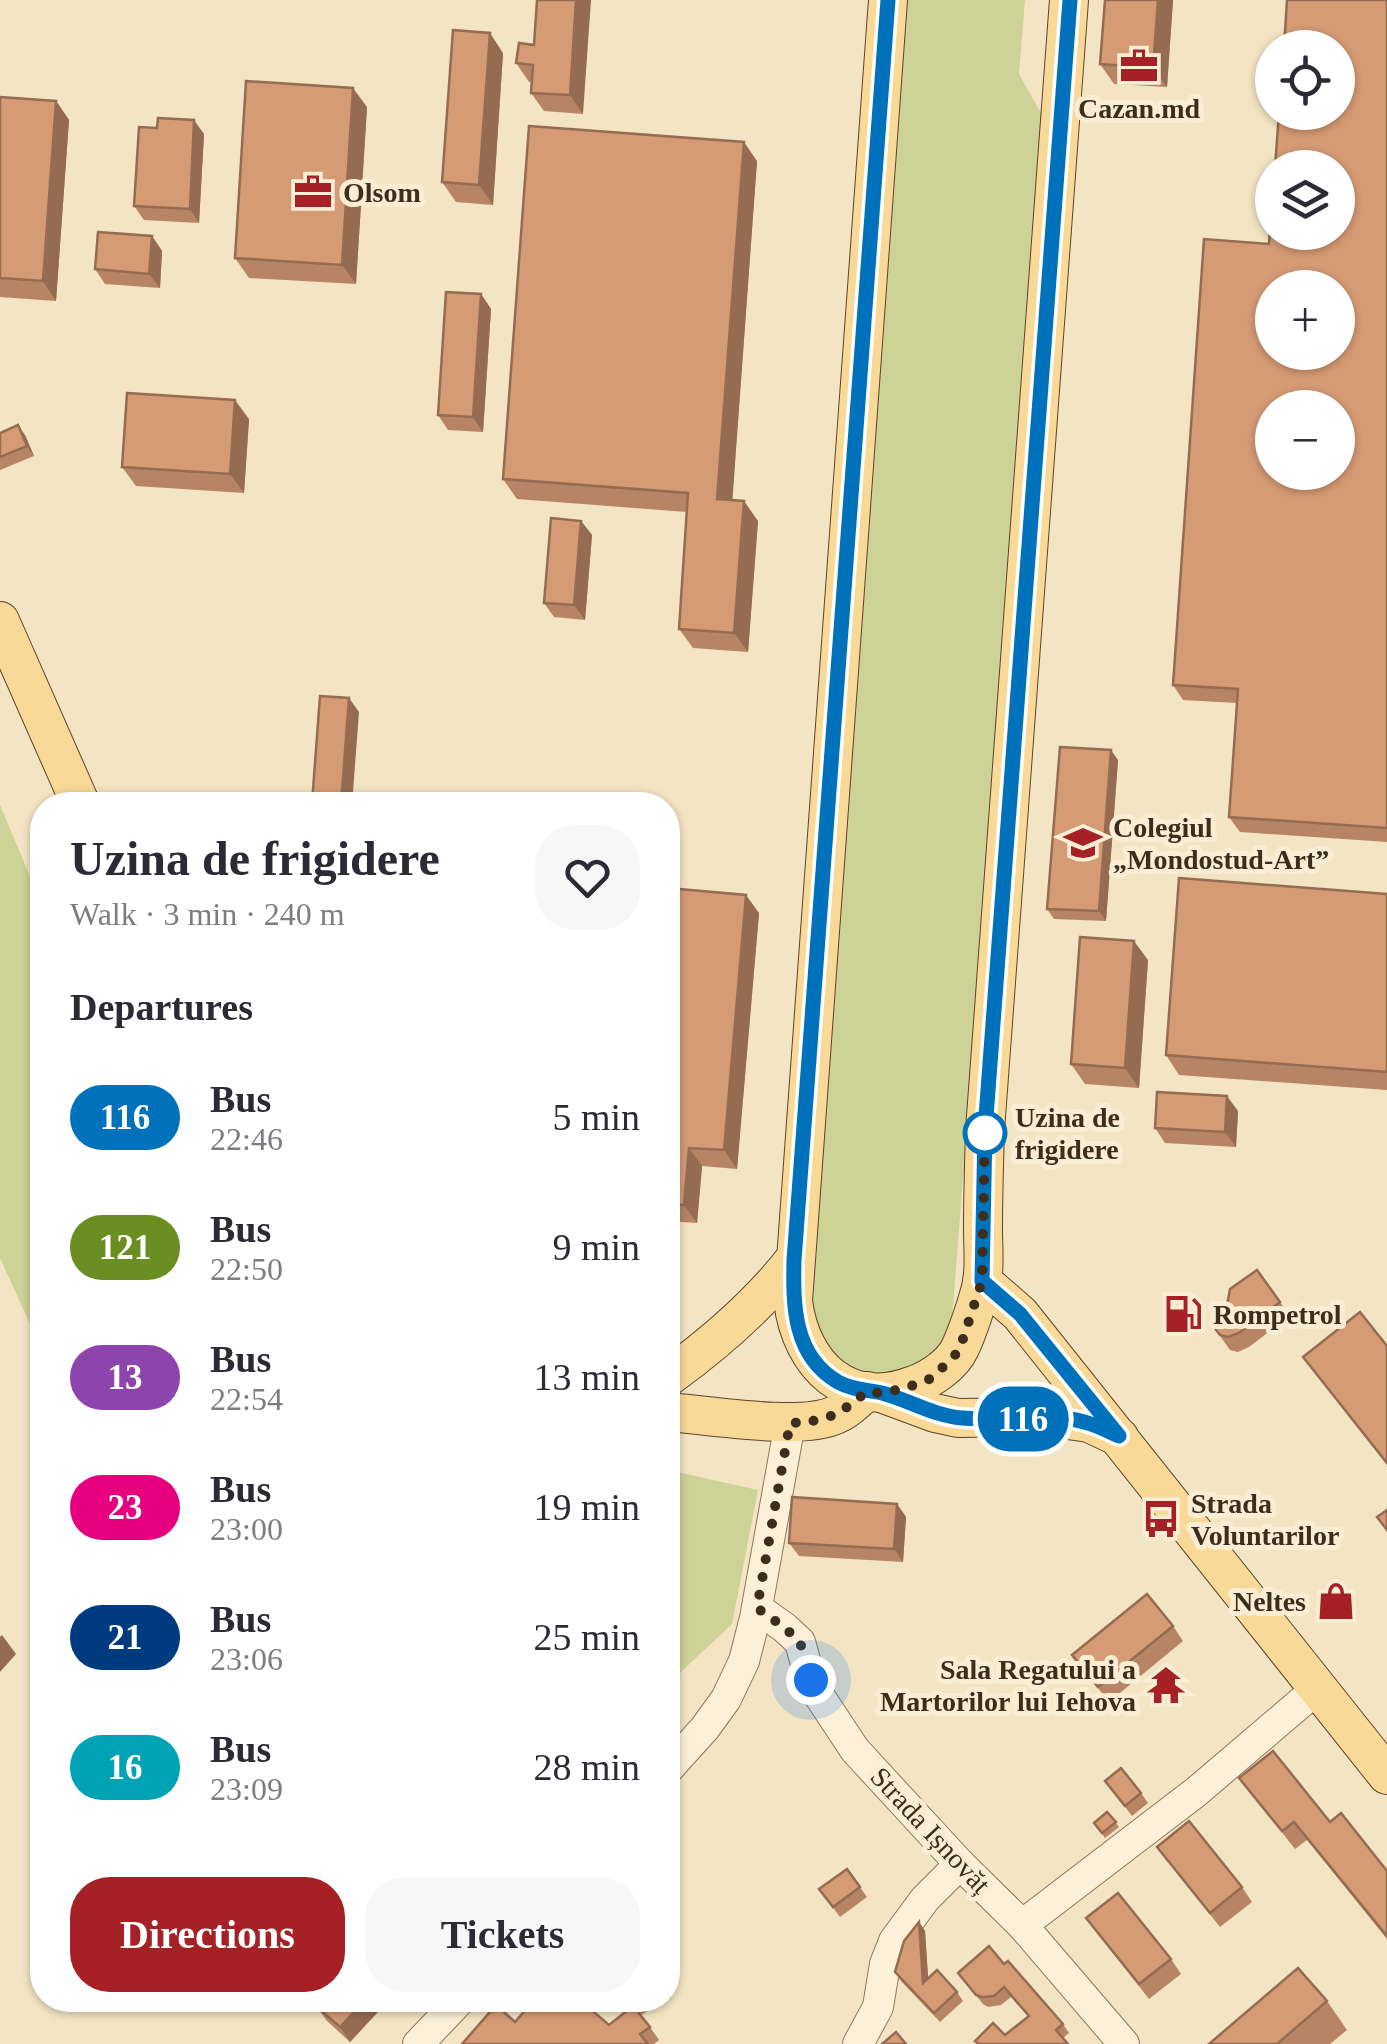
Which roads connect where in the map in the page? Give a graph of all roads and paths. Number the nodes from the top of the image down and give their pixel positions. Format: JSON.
{"nodes":[{"id":1,"x":888,"y":0,"type":"edge"},
{"id":2,"x":1070,"y":0,"type":"edge"},
{"id":3,"x":0,"y":621,"type":"edge"},
{"id":4,"x":75,"y":792,"type":"edge"},
{"id":5,"x":794,"y":1260,"type":"junction"},
{"id":6,"x":982,"y":1281,"type":"junction"},
{"id":7,"x":803,"y":1343,"type":"junction"},
{"id":8,"x":680,"y":1368,"type":"edge"},
{"id":9,"x":874,"y":1392,"type":"junction"},
{"id":10,"x":680,"y":1413,"type":"edge"},
{"id":11,"x":790,"y":1423,"type":"junction"},
{"id":12,"x":1119,"y":1436,"type":"junction"},
{"id":13,"x":757,"y":1608,"type":"junction"},
{"id":14,"x":1318,"y":1688,"type":"junction"},
{"id":15,"x":680,"y":1755,"type":"edge"},
{"id":16,"x":1387,"y":1775,"type":"edge"},
{"id":17,"x":960,"y":1864,"type":"junction"},
{"id":18,"x":1022,"y":1925,"type":"junction"},
{"id":19,"x":449,"y":2012,"type":"edge"},
{"id":20,"x":418,"y":2044,"type":"edge"},
{"id":21,"x":858,"y":2044,"type":"edge"},
{"id":22,"x":1124,"y":2044,"type":"edge"}],
"edges":[{"from":1,"to":5,"type":"main road"},
{"from":2,"to":6,"type":"main road"},
{"from":3,"to":4,"type":"main road"},
{"from":5,"to":7,"type":"main road"},
{"from":5,"to":8,"type":"main road"},
{"from":6,"to":9,"type":"main road"},
{"from":6,"to":12,"type":"main road"},
{"from":7,"to":9,"type":"main road"},
{"from":7,"to":11,"type":"main road"},
{"from":9,"to":11,"type":"main road"},
{"from":9,"to":12,"type":"main road"},
{"from":10,"to":11,"type":"main road"},
{"from":11,"to":13,"type":"street"},
{"from":12,"to":14,"type":"main road"},
{"from":13,"to":15,"type":"street"},
{"from":13,"to":17,"type":"street","name":"Strada Ișnovăț"},
{"from":14,"to":16,"type":"main road"},
{"from":14,"to":18,"type":"street"},
{"from":17,"to":18,"type":"street","name":"Strada Ișnovăț"},
{"from":17,"to":21,"type":"street"},
{"from":18,"to":22,"type":"street","name":"Strada Ișnovăț"},
{"from":19,"to":20,"type":"street"}]}
